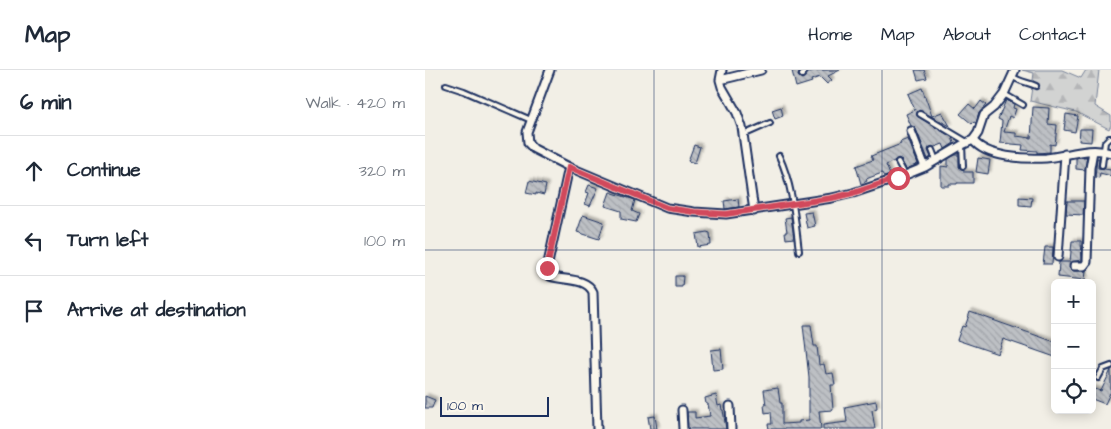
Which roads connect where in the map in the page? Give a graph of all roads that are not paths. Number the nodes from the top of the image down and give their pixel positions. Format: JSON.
{"nodes":[{"id":1,"x":550,"y":70,"type":"edge"},
{"id":2,"x":722,"y":70,"type":"edge"},
{"id":3,"x":761,"y":70,"type":"edge"},
{"id":4,"x":806,"y":70,"type":"edge"},
{"id":5,"x":1013,"y":72,"type":"edge"},
{"id":6,"x":802,"y":76,"type":"dead end"},
{"id":7,"x":720,"y":80,"type":"junction"},
{"id":8,"x":446,"y":85,"type":"dead end"},
{"id":9,"x":1036,"y":86,"type":"dead end"},
{"id":10,"x":1004,"y":94,"type":"junction"},
{"id":11,"x":1023,"y":105,"type":"dead end"},
{"id":12,"x":920,"y":114,"type":"dead end"},
{"id":13,"x":531,"y":120,"type":"junction"},
{"id":14,"x":770,"y":123,"type":"dead end"},
{"id":15,"x":911,"y":131,"type":"dead end"},
{"id":16,"x":743,"y":135,"type":"junction"},
{"id":17,"x":1111,"y":138,"type":"edge"},
{"id":18,"x":968,"y":142,"type":"junction"},
{"id":19,"x":931,"y":150,"type":"dead end"},
{"id":20,"x":1093,"y":151,"type":"junction"},
{"id":21,"x":1103,"y":151,"type":"junction"},
{"id":22,"x":1111,"y":153,"type":"edge"},
{"id":23,"x":1065,"y":154,"type":"junction"},
{"id":24,"x":779,"y":156,"type":"dead end"},
{"id":25,"x":936,"y":160,"type":"junction"},
{"id":26,"x":898,"y":162,"type":"dead end"},
{"id":27,"x":1102,"y":165,"type":"dead end"},
{"id":28,"x":925,"y":166,"type":"junction"},
{"id":29,"x":963,"y":166,"type":"dead end"},
{"id":30,"x":569,"y":167,"type":"junction"},
{"id":31,"x":905,"y":175,"type":"junction"},
{"id":32,"x":794,"y":203,"type":"junction"},
{"id":33,"x":754,"y":210,"type":"junction"},
{"id":34,"x":799,"y":251,"type":"dead end"},
{"id":35,"x":1058,"y":257,"type":"dead end"},
{"id":36,"x":1074,"y":266,"type":"dead end"},
{"id":37,"x":1111,"y":366,"type":"edge"},
{"id":38,"x":1098,"y":378,"type":"dead end"},
{"id":39,"x":730,"y":406,"type":"dead end"},
{"id":40,"x":682,"y":410,"type":"dead end"},
{"id":41,"x":597,"y":429,"type":"edge"},
{"id":42,"x":683,"y":429,"type":"edge"},
{"id":43,"x":731,"y":429,"type":"edge"}],
"edges":[{"from":1,"to":13,"type":"street"},
{"from":2,"to":7,"type":"street"},
{"from":3,"to":7,"type":"street"},
{"from":4,"to":6,"type":"lane"},
{"from":5,"to":9,"type":"lane"},
{"from":5,"to":10,"type":"street"},
{"from":7,"to":16,"type":"street"},
{"from":8,"to":13,"type":"lane"},
{"from":10,"to":11,"type":"lane"},
{"from":10,"to":18,"type":"street"},
{"from":12,"to":18,"type":"lane"},
{"from":13,"to":30,"type":"street"},
{"from":14,"to":16,"type":"lane"},
{"from":15,"to":28,"type":"street"},
{"from":16,"to":33,"type":"street"},
{"from":17,"to":21,"type":"lane"},
{"from":18,"to":23,"type":"street"},
{"from":18,"to":25,"type":"street"},
{"from":18,"to":29,"type":"lane"},
{"from":19,"to":25,"type":"lane"},
{"from":20,"to":21,"type":"street"},
{"from":20,"to":23,"type":"street"},
{"from":20,"to":36,"type":"street"},
{"from":21,"to":22,"type":"street"},
{"from":21,"to":27,"type":"lane"},
{"from":23,"to":35,"type":"street"},
{"from":24,"to":32,"type":"lane"},
{"from":25,"to":28,"type":"street"},
{"from":26,"to":31,"type":"lane"},
{"from":28,"to":31,"type":"street"},
{"from":30,"to":33,"type":"street"},
{"from":30,"to":41,"type":"street"},
{"from":31,"to":32,"type":"street"},
{"from":32,"to":33,"type":"street"},
{"from":32,"to":34,"type":"lane"},
{"from":37,"to":38,"type":"lane"},
{"from":39,"to":43,"type":"street"},
{"from":40,"to":42,"type":"street"}]}
